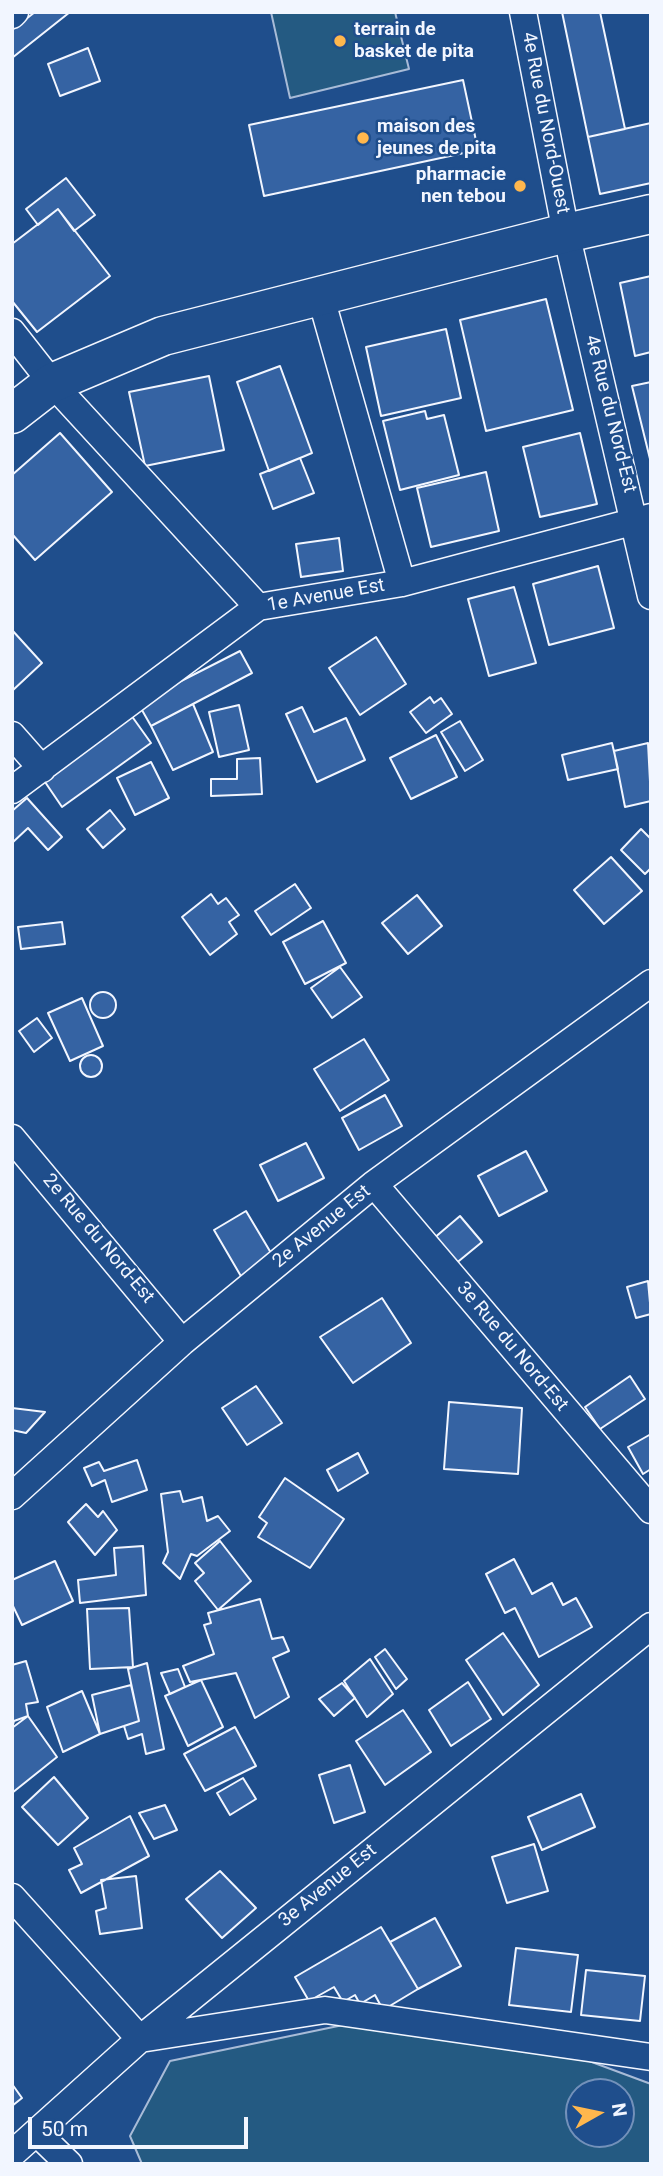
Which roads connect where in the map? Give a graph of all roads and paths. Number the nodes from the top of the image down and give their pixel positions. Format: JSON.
{"nodes":[{"id":1,"x":523,"y":12,"type":"edge"},
{"id":2,"x":651,"y":215,"type":"edge"},
{"id":3,"x":566,"y":233,"type":"junction"},
{"id":4,"x":321,"y":298,"type":"junction"},
{"id":5,"x":12,"y":332,"type":"edge"},
{"id":6,"x":52,"y":383,"type":"junction"},
{"id":7,"x":12,"y":414,"type":"edge"},
{"id":8,"x":643,"y":519,"type":"edge"},
{"id":9,"x":402,"y":583,"type":"junction"},
{"id":10,"x":651,"y":596,"type":"edge"},
{"id":11,"x":258,"y":607,"type":"junction"},
{"id":12,"x":12,"y":736,"type":"edge"},
{"id":13,"x":41,"y":768,"type":"junction"},
{"id":14,"x":12,"y":790,"type":"edge"},
{"id":15,"x":651,"y":983,"type":"edge"},
{"id":16,"x":12,"y":1138,"type":"edge"},
{"id":17,"x":374,"y":1184,"type":"junction"},
{"id":18,"x":182,"y":1342,"type":"junction"},
{"id":19,"x":12,"y":1496,"type":"edge"},
{"id":20,"x":651,"y":1510,"type":"edge"},
{"id":21,"x":651,"y":1626,"type":"edge"},
{"id":22,"x":12,"y":1897,"type":"edge"},
{"id":23,"x":140,"y":2039,"type":"junction"},
{"id":24,"x":651,"y":2057,"type":"edge"},
{"id":25,"x":37,"y":2133,"type":"junction"},
{"id":26,"x":12,"y":2154,"type":"edge"},
{"id":27,"x":69,"y":2164,"type":"edge"}],
"edges":[{"from":1,"to":3,"type":"street","name":"4e Rue du Nord-Ouest"},
{"from":2,"to":3,"type":"highway"},
{"from":3,"to":4,"type":"highway"},
{"from":3,"to":8,"type":"street","name":"4e Rue du Nord-Est"},
{"from":4,"to":6,"type":"highway"},
{"from":4,"to":9,"type":"street"},
{"from":5,"to":6,"type":"street"},
{"from":6,"to":7,"type":"highway"},
{"from":6,"to":11,"type":"street"},
{"from":8,"to":9,"type":"street","name":"1e Avenue Est"},
{"from":8,"to":10,"type":"street","name":"4e Rue du Nord-Est"},
{"from":9,"to":11,"type":"street","name":"1e Avenue Est"},
{"from":11,"to":13,"type":"street","name":"1e Avenue Est"},
{"from":12,"to":13,"type":"street"},
{"from":13,"to":14,"type":"street","name":"1e Avenue Est"},
{"from":15,"to":17,"type":"street","name":"2e Avenue Est"},
{"from":16,"to":18,"type":"street","name":"2e Rue du Nord-Est"},
{"from":17,"to":18,"type":"street","name":"2e Avenue Est"},
{"from":17,"to":20,"type":"street","name":"3e Rue du Nord-Est"},
{"from":18,"to":19,"type":"street","name":"2e Avenue Est"},
{"from":21,"to":23,"type":"street","name":"3e Avenue Est"},
{"from":22,"to":23,"type":"street"},
{"from":23,"to":24,"type":"street"},
{"from":23,"to":25,"type":"street","name":"3e Avenue Est"},
{"from":25,"to":26,"type":"street","name":"3e Avenue Est"},
{"from":25,"to":27,"type":"street"}]}
